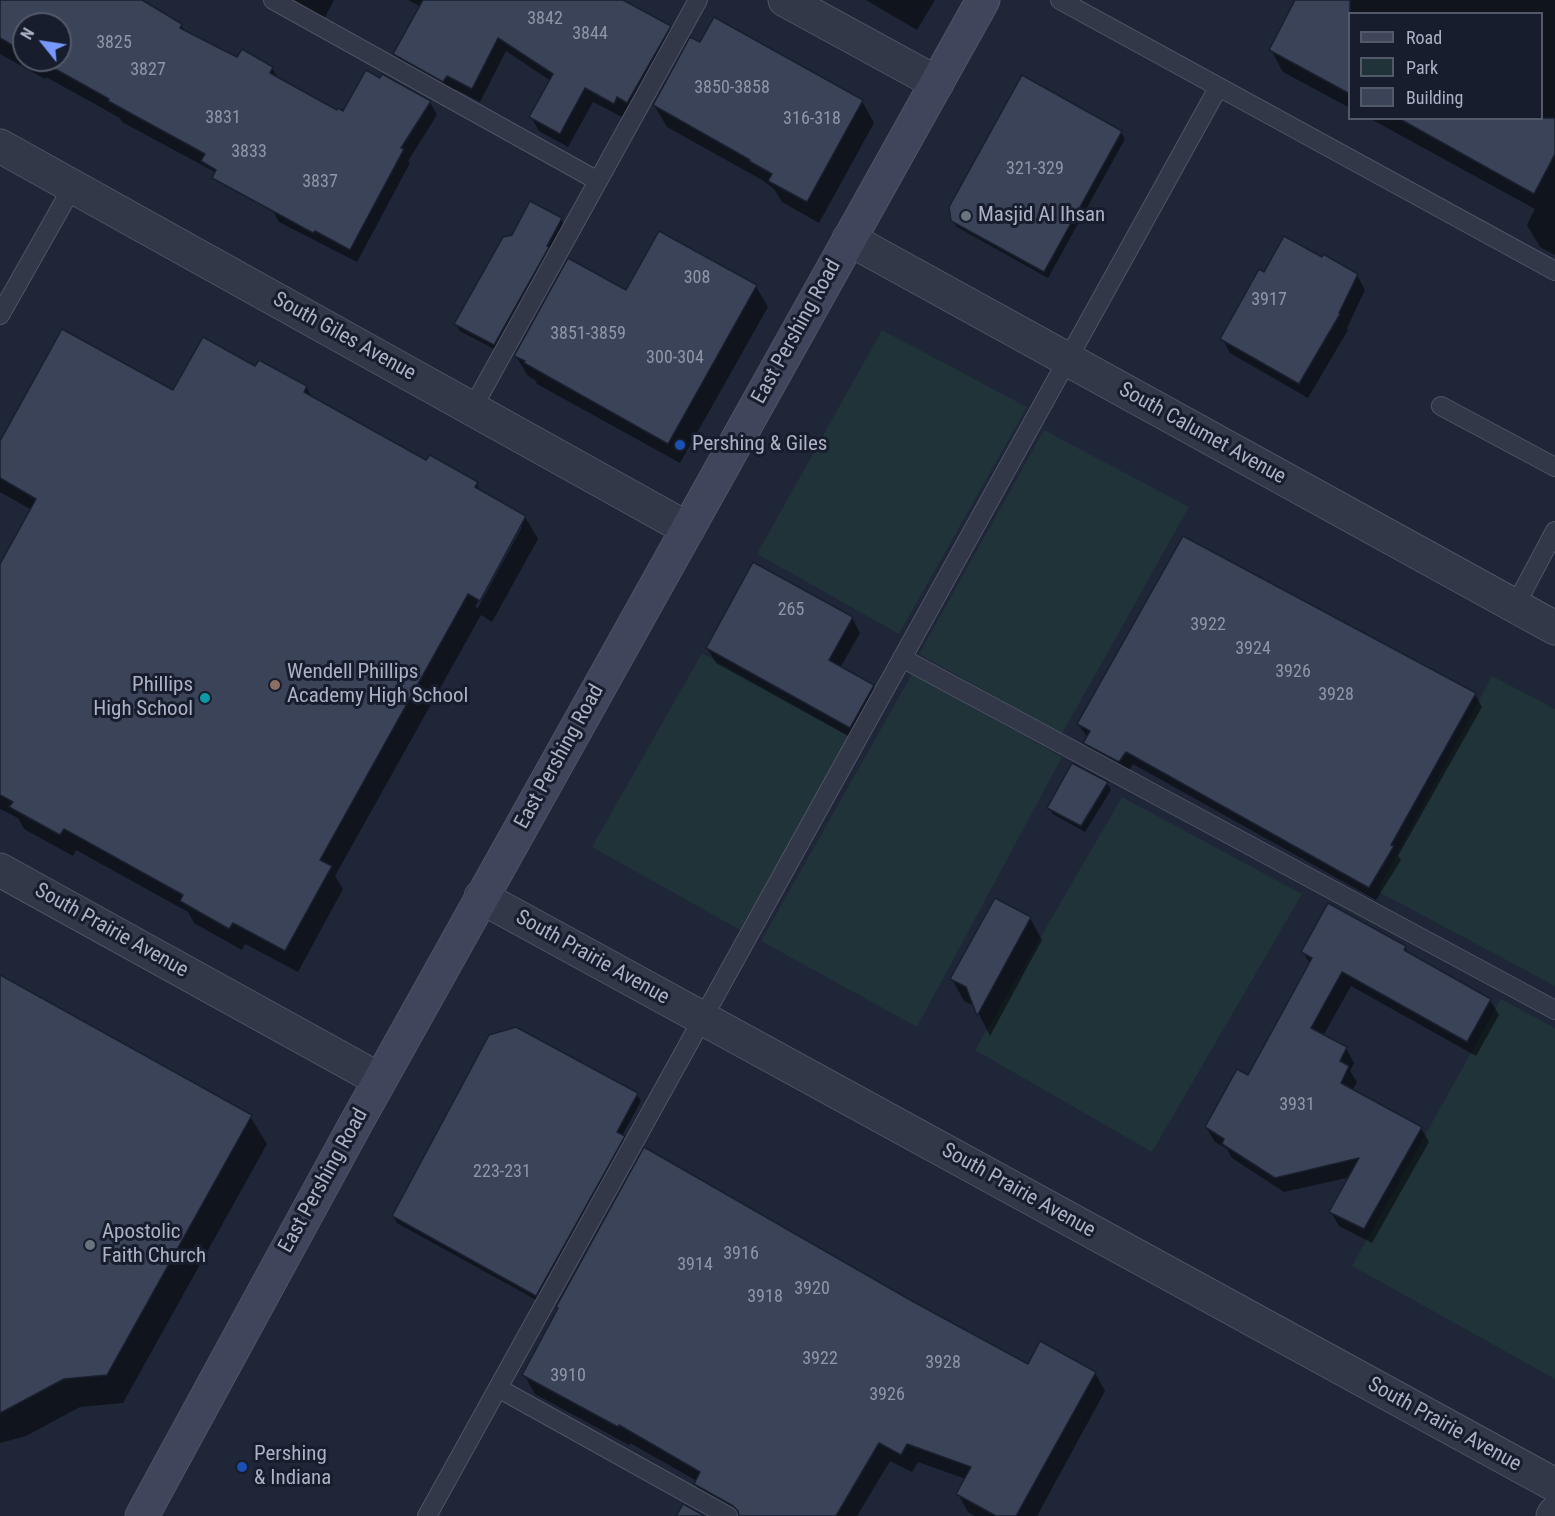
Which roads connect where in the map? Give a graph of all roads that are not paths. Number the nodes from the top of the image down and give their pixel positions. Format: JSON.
{"nodes":[{"id":1,"x":273,"y":0,"type":"edge"},
{"id":2,"x":698,"y":0,"type":"edge"},
{"id":3,"x":785,"y":0,"type":"edge"},
{"id":4,"x":983,"y":0,"type":"edge"},
{"id":5,"x":1060,"y":0,"type":"edge"},
{"id":6,"x":937,"y":83,"type":"junction"},
{"id":7,"x":1218,"y":88,"type":"junction"},
{"id":8,"x":0,"y":146,"type":"edge"},
{"id":9,"x":598,"y":181,"type":"junction"},
{"id":10,"x":73,"y":186,"type":"junction"},
{"id":11,"x":849,"y":239,"type":"junction"},
{"id":12,"x":1555,"y":271,"type":"edge"},
{"id":13,"x":2,"y":309,"type":"edge"},
{"id":14,"x":1067,"y":360,"type":"junction"},
{"id":15,"x":1441,"y":406,"type":"dead end"},
{"id":16,"x":472,"y":409,"type":"junction"},
{"id":17,"x":1555,"y":467,"type":"edge"},
{"id":18,"x":688,"y":529,"type":"junction"},
{"id":19,"x":1555,"y":531,"type":"edge"},
{"id":20,"x":1515,"y":606,"type":"junction"},
{"id":21,"x":1555,"y":628,"type":"edge"},
{"id":22,"x":902,"y":658,"type":"junction"},
{"id":23,"x":0,"y":870,"type":"edge"},
{"id":24,"x":481,"y":897,"type":"junction"},
{"id":25,"x":1555,"y":1010,"type":"edge"},
{"id":26,"x":702,"y":1018,"type":"junction"},
{"id":27,"x":380,"y":1080,"type":"junction"},
{"id":28,"x":498,"y":1388,"type":"junction"},
{"id":29,"x":1555,"y":1485,"type":"edge"},
{"id":30,"x":142,"y":1516,"type":"edge"},
{"id":31,"x":427,"y":1516,"type":"edge"},
{"id":32,"x":728,"y":1516,"type":"edge"}],
"edges":[{"from":1,"to":9,"type":"lane"},
{"from":2,"to":9,"type":"lane"},
{"from":3,"to":6,"type":"street"},
{"from":4,"to":6,"type":"main road","name":"East Pershing Road"},
{"from":5,"to":7,"type":"lane"},
{"from":6,"to":11,"type":"main road","name":"East Pershing Road"},
{"from":7,"to":12,"type":"lane"},
{"from":7,"to":14,"type":"lane"},
{"from":8,"to":10,"type":"street","name":"South Giles Avenue"},
{"from":9,"to":16,"type":"lane"},
{"from":10,"to":13,"type":"lane"},
{"from":10,"to":16,"type":"street","name":"South Giles Avenue"},
{"from":11,"to":14,"type":"street","name":"South Calumet Avenue"},
{"from":11,"to":18,"type":"main road","name":"East Pershing Road"},
{"from":14,"to":20,"type":"street","name":"South Calumet Avenue"},
{"from":14,"to":22,"type":"lane"},
{"from":15,"to":17,"type":"lane"},
{"from":16,"to":18,"type":"street","name":"South Giles Avenue"},
{"from":18,"to":24,"type":"main road","name":"East Pershing Road"},
{"from":19,"to":20,"type":"lane"},
{"from":20,"to":21,"type":"street","name":"South Calumet Avenue"},
{"from":22,"to":25,"type":"lane"},
{"from":22,"to":26,"type":"lane"},
{"from":23,"to":27,"type":"street","name":"South Prairie Avenue"},
{"from":24,"to":26,"type":"street","name":"South Prairie Avenue"},
{"from":24,"to":27,"type":"main road","name":"East Pershing Road"},
{"from":26,"to":28,"type":"lane"},
{"from":26,"to":29,"type":"street","name":"South Prairie Avenue"},
{"from":27,"to":30,"type":"main road","name":"East Pershing Road"},
{"from":28,"to":31,"type":"lane"},
{"from":28,"to":32,"type":"lane"}]}
